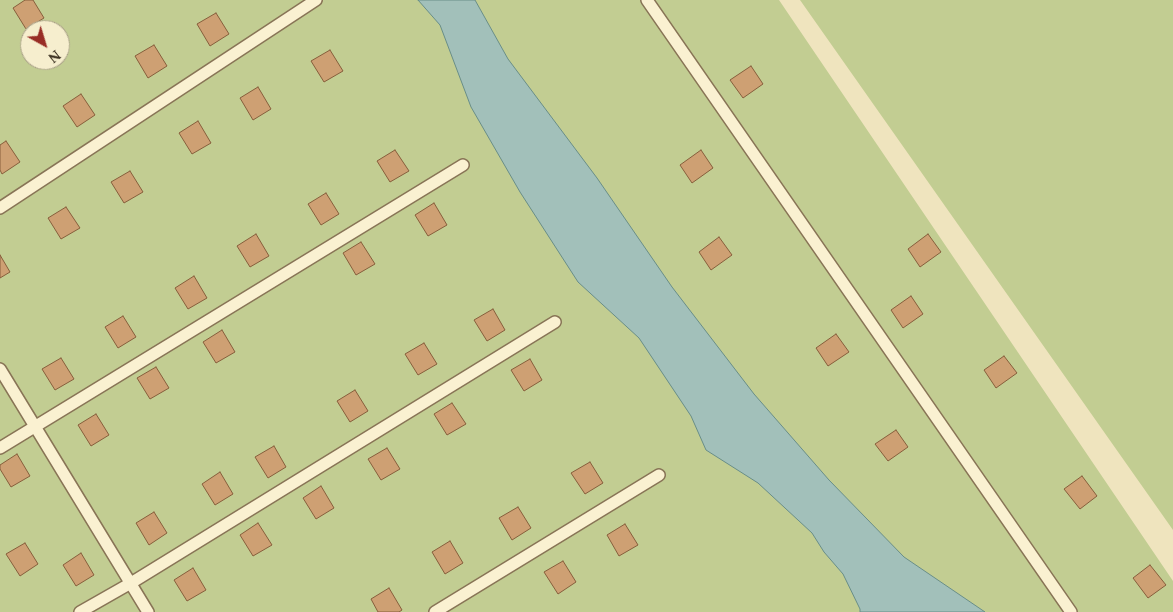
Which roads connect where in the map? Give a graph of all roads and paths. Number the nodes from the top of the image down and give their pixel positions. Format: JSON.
{"nodes":[{"id":1,"x":316,"y":0,"type":"edge"},
{"id":2,"x":648,"y":0,"type":"edge"},
{"id":3,"x":463,"y":165,"type":"dead end"},
{"id":4,"x":0,"y":208,"type":"edge"},
{"id":5,"x":555,"y":322,"type":"dead end"},
{"id":6,"x":0,"y":370,"type":"edge"},
{"id":7,"x":35,"y":427,"type":"junction"},
{"id":8,"x":0,"y":448,"type":"edge"},
{"id":9,"x":659,"y":475,"type":"dead end"},
{"id":10,"x":131,"y":583,"type":"junction"},
{"id":11,"x":80,"y":612,"type":"edge"},
{"id":12,"x":148,"y":612,"type":"edge"},
{"id":13,"x":435,"y":612,"type":"edge"},
{"id":14,"x":1071,"y":612,"type":"edge"}],
"edges":[{"from":1,"to":4,"type":"lane"},
{"from":2,"to":14,"type":"lane"},
{"from":3,"to":7,"type":"lane"},
{"from":5,"to":10,"type":"lane"},
{"from":6,"to":7,"type":"lane"},
{"from":7,"to":8,"type":"lane"},
{"from":7,"to":10,"type":"lane"},
{"from":9,"to":13,"type":"lane"},
{"from":10,"to":11,"type":"lane"},
{"from":10,"to":12,"type":"lane"}]}
